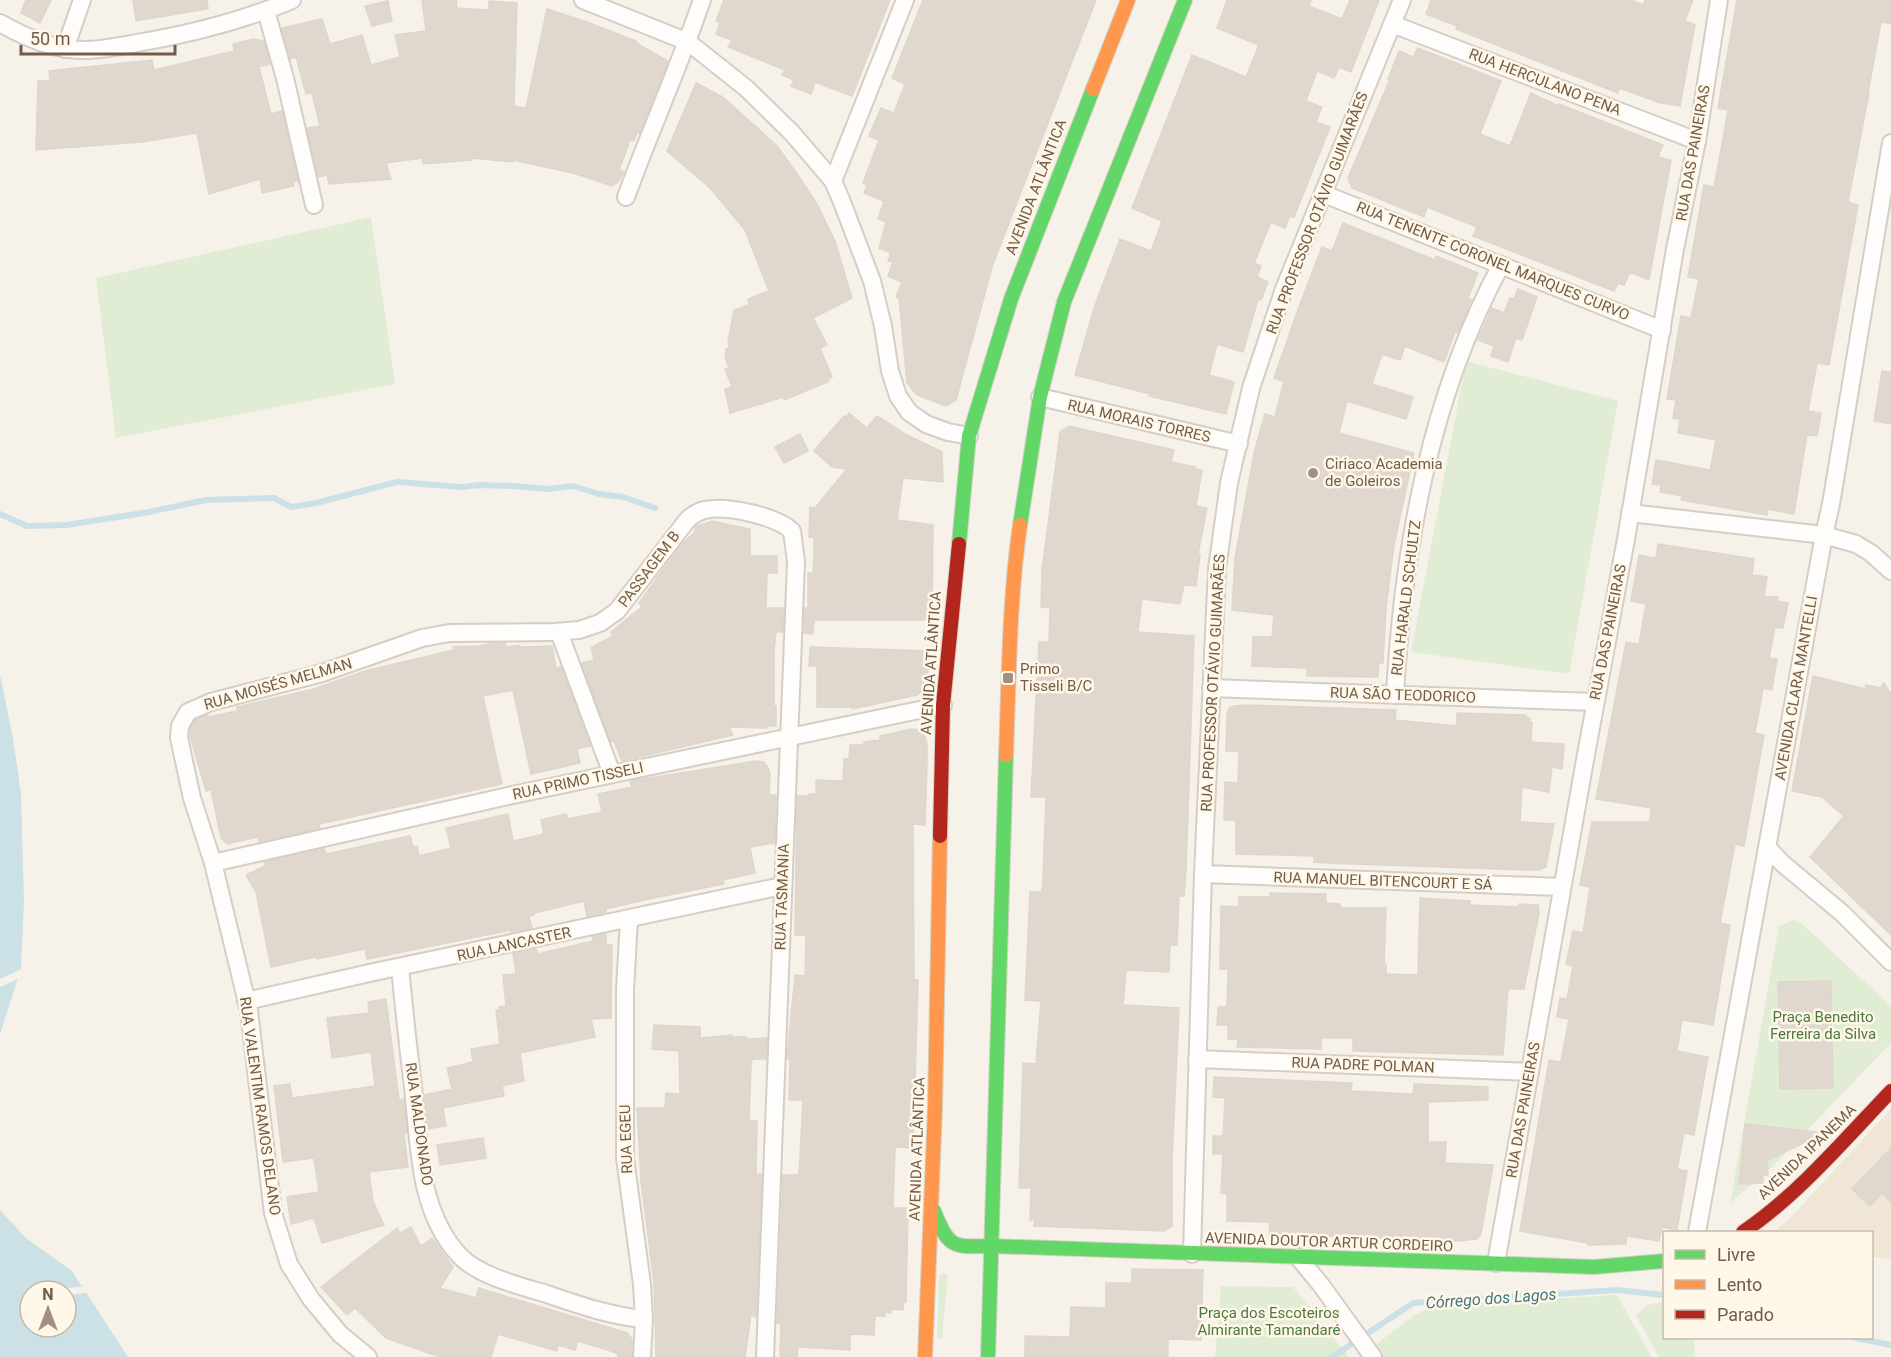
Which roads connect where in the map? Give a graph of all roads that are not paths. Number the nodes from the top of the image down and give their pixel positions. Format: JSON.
{"nodes":[{"id":1,"x":82,"y":0,"type":"edge"},
{"id":2,"x":292,"y":0,"type":"edge"},
{"id":3,"x":583,"y":0,"type":"edge"},
{"id":4,"x":702,"y":0,"type":"edge"},
{"id":5,"x":905,"y":0,"type":"edge"},
{"id":6,"x":1128,"y":0,"type":"edge"},
{"id":7,"x":1185,"y":0,"type":"edge"},
{"id":8,"x":1402,"y":0,"type":"edge"},
{"id":9,"x":1719,"y":0,"type":"edge"},
{"id":10,"x":266,"y":11,"type":"junction"},
{"id":11,"x":0,"y":23,"type":"edge"},
{"id":12,"x":1392,"y":24,"type":"junction"},
{"id":13,"x":688,"y":42,"type":"junction"},
{"id":14,"x":65,"y":49,"type":"junction"},
{"id":15,"x":1697,"y":141,"type":"junction"},
{"id":16,"x":1891,"y":143,"type":"edge"},
{"id":17,"x":833,"y":181,"type":"junction"},
{"id":18,"x":1888,"y":181,"type":"edge"},
{"id":19,"x":1324,"y":194,"type":"junction"},
{"id":20,"x":626,"y":197,"type":"dead end"},
{"id":21,"x":314,"y":205,"type":"dead end"},
{"id":22,"x":1501,"y":265,"type":"junction"},
{"id":23,"x":1662,"y":330,"type":"junction"},
{"id":24,"x":1040,"y":397,"type":"junction"},
{"id":25,"x":969,"y":436,"type":"junction"},
{"id":26,"x":1239,"y":444,"type":"junction"},
{"id":27,"x":703,"y":510,"type":"joint"},
{"id":28,"x":1630,"y":513,"type":"junction"},
{"id":29,"x":1824,"y":535,"type":"junction"},
{"id":30,"x":1891,"y":571,"type":"edge"},
{"id":31,"x":559,"y":632,"type":"junction"},
{"id":32,"x":1211,"y":688,"type":"junction"},
{"id":33,"x":1395,"y":695,"type":"junction"},
{"id":34,"x":1595,"y":702,"type":"junction"},
{"id":35,"x":943,"y":705,"type":"junction"},
{"id":36,"x":788,"y":738,"type":"junction"},
{"id":37,"x":612,"y":774,"type":"junction"},
{"id":38,"x":1767,"y":847,"type":"junction"},
{"id":39,"x":213,"y":863,"type":"junction"},
{"id":40,"x":1203,"y":874,"type":"junction"},
{"id":41,"x":782,"y":886,"type":"junction"},
{"id":42,"x":1562,"y":887,"type":"junction"},
{"id":43,"x":629,"y":920,"type":"junction"},
{"id":44,"x":1891,"y":962,"type":"edge"},
{"id":45,"x":400,"y":968,"type":"junction"},
{"id":46,"x":246,"y":1001,"type":"junction"},
{"id":47,"x":1197,"y":1059,"type":"junction"},
{"id":48,"x":1530,"y":1072,"type":"junction"},
{"id":49,"x":1891,"y":1091,"type":"edge"},
{"id":50,"x":932,"y":1205,"type":"junction"},
{"id":51,"x":1698,"y":1231,"type":"edge"},
{"id":52,"x":1746,"y":1231,"type":"edge"},
{"id":53,"x":992,"y":1246,"type":"junction"},
{"id":54,"x":1192,"y":1254,"type":"junction"},
{"id":55,"x":1298,"y":1257,"type":"junction"},
{"id":56,"x":1663,"y":1261,"type":"edge"},
{"id":57,"x":1496,"y":1263,"type":"junction"},
{"id":58,"x":644,"y":1319,"type":"junction"},
{"id":59,"x":368,"y":1357,"type":"edge"},
{"id":60,"x":642,"y":1357,"type":"edge"},
{"id":61,"x":765,"y":1357,"type":"edge"},
{"id":62,"x":925,"y":1357,"type":"edge"},
{"id":63,"x":988,"y":1357,"type":"edge"},
{"id":64,"x":1373,"y":1357,"type":"edge"}],
"edges":[{"from":1,"to":14,"type":"street"},
{"from":2,"to":10,"type":"street"},
{"from":3,"to":13,"type":"street"},
{"from":4,"to":13,"type":"street"},
{"from":5,"to":17,"type":"street"},
{"from":6,"to":25,"type":"main road","name":"AVENIDA ATLÂNTICA"},
{"from":7,"to":24,"type":"main road"},
{"from":8,"to":12,"type":"street","name":"RUA PROFESSOR OTÁVIO GUIMARÃES"},
{"from":9,"to":15,"type":"street","name":"RUA DAS PAINEIRAS"},
{"from":10,"to":14,"type":"street"},
{"from":10,"to":21,"type":"street"},
{"from":11,"to":14,"type":"street"},
{"from":12,"to":15,"type":"street","name":"RUA HERCULANO PENA"},
{"from":12,"to":19,"type":"street","name":"RUA PROFESSOR OTÁVIO GUIMARÃES"},
{"from":13,"to":17,"type":"street"},
{"from":13,"to":20,"type":"street"},
{"from":15,"to":23,"type":"street","name":"RUA DAS PAINEIRAS"},
{"from":16,"to":18,"type":"street","name":"AVENIDA CLARA MANTELLI"},
{"from":17,"to":25,"type":"street"},
{"from":18,"to":29,"type":"street","name":"AVENIDA CLARA MANTELLI"},
{"from":19,"to":22,"type":"street","name":"RUA TENENTE CORONEL MARQUES CURVO"},
{"from":19,"to":26,"type":"street","name":"RUA PROFESSOR OTÁVIO GUIMARÃES"},
{"from":22,"to":23,"type":"street","name":"RUA TENENTE CORONEL MARQUES CURVO"},
{"from":22,"to":33,"type":"street","name":"RUA HARALD SCHULTZ"},
{"from":23,"to":28,"type":"street","name":"RUA DAS PAINEIRAS"},
{"from":24,"to":26,"type":"street","name":"RUA MORAIS TORRES"},
{"from":24,"to":53,"type":"main road"},
{"from":25,"to":35,"type":"main road","name":"AVENIDA ATLÂNTICA"},
{"from":26,"to":32,"type":"street","name":"RUA PROFESSOR OTÁVIO GUIMARÃES"},
{"from":27,"to":31,"type":"street","name":"PASSAGEM B"},
{"from":27,"to":36,"type":"street","name":"RUA TASMANIA"},
{"from":28,"to":29,"type":"street"},
{"from":28,"to":34,"type":"street","name":"RUA DAS PAINEIRAS"},
{"from":29,"to":30,"type":"street"},
{"from":29,"to":38,"type":"street","name":"AVENIDA CLARA MANTELLI"},
{"from":31,"to":37,"type":"street"},
{"from":31,"to":39,"type":"street","name":"RUA MOISÉS MELMAN"},
{"from":32,"to":33,"type":"street","name":"RUA SÃO TEODORICO"},
{"from":32,"to":40,"type":"street","name":"RUA PROFESSOR OTÁVIO GUIMARÃES"},
{"from":33,"to":34,"type":"street","name":"RUA SÃO TEODORICO"},
{"from":34,"to":42,"type":"street","name":"RUA DAS PAINEIRAS"},
{"from":35,"to":36,"type":"street","name":"RUA PRIMO TISSELI"},
{"from":35,"to":50,"type":"main road","name":"AVENIDA ATLÂNTICA"},
{"from":36,"to":37,"type":"street","name":"RUA PRIMO TISSELI"},
{"from":36,"to":41,"type":"street","name":"RUA TASMANIA"},
{"from":37,"to":39,"type":"street","name":"RUA PRIMO TISSELI"},
{"from":38,"to":44,"type":"street"},
{"from":38,"to":51,"type":"street","name":"AVENIDA CLARA MANTELLI"},
{"from":39,"to":46,"type":"street","name":"RUA VALENTIM RAMOS DELANO"},
{"from":40,"to":42,"type":"street","name":"RUA MANUEL BITENCOURT E SÁ"},
{"from":40,"to":47,"type":"street","name":"RUA PROFESSOR OTÁVIO GUIMARÃES"},
{"from":41,"to":43,"type":"street","name":"RUA LANCASTER"},
{"from":41,"to":61,"type":"street","name":"RUA TASMANIA"},
{"from":42,"to":48,"type":"street","name":"RUA DAS PAINEIRAS"},
{"from":43,"to":45,"type":"street","name":"RUA LANCASTER"},
{"from":43,"to":58,"type":"street","name":"RUA EGEU"},
{"from":45,"to":46,"type":"street","name":"RUA LANCASTER"},
{"from":45,"to":58,"type":"street","name":"RUA MALDONADO"},
{"from":46,"to":59,"type":"street","name":"RUA VALENTIM RAMOS DELANO"},
{"from":47,"to":48,"type":"street","name":"RUA PADRE POLMAN"},
{"from":47,"to":54,"type":"street","name":"RUA PROFESSOR OTÁVIO GUIMARÃES"},
{"from":48,"to":57,"type":"street","name":"RUA DAS PAINEIRAS"},
{"from":49,"to":52,"type":"main road","name":"AVENIDA IPANEMA"},
{"from":50,"to":53,"type":"main road","name":"AVENIDA DOUTOR ARTUR CORDEIRO"},
{"from":50,"to":62,"type":"main road","name":"AVENIDA ATLÂNTICA"},
{"from":53,"to":54,"type":"main road","name":"AVENIDA DOUTOR ARTUR CORDEIRO"},
{"from":53,"to":63,"type":"main road"},
{"from":54,"to":55,"type":"main road","name":"AVENIDA DOUTOR ARTUR CORDEIRO"},
{"from":55,"to":57,"type":"main road","name":"AVENIDA DOUTOR ARTUR CORDEIRO"},
{"from":55,"to":64,"type":"street"},
{"from":56,"to":57,"type":"main road","name":"AVENIDA DOUTOR ARTUR CORDEIRO"},
{"from":58,"to":60,"type":"street","name":"RUA EGEU"}]}
